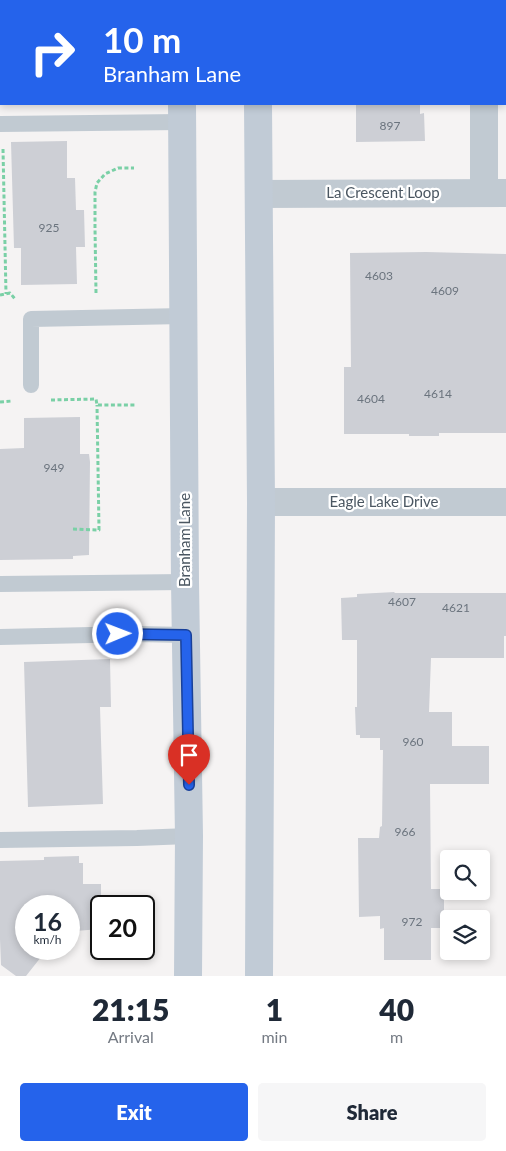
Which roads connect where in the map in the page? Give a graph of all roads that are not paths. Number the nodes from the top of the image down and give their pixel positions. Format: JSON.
{"nodes":[{"id":1,"x":258,"y":105,"type":"edge"},
{"id":2,"x":484,"y":105,"type":"edge"},
{"id":3,"x":182,"y":113,"type":"edge"},
{"id":4,"x":0,"y":124,"type":"edge"},
{"id":5,"x":495,"y":193,"type":"edge"},
{"id":6,"x":259,"y":194,"type":"junction"},
{"id":7,"x":184,"y":316,"type":"junction"},
{"id":8,"x":32,"y":385,"type":"dead end"},
{"id":9,"x":261,"y":502,"type":"junction"},
{"id":10,"x":506,"y":502,"type":"edge"},
{"id":11,"x":185,"y":582,"type":"junction"},
{"id":12,"x":0,"y":584,"type":"edge"},
{"id":13,"x":186,"y":635,"type":"junction"},
{"id":14,"x":0,"y":637,"type":"edge"},
{"id":15,"x":189,"y":836,"type":"junction"},
{"id":16,"x":0,"y":840,"type":"edge"},
{"id":17,"x":188,"y":976,"type":"edge"},
{"id":18,"x":259,"y":976,"type":"edge"}],
"edges":[{"from":1,"to":6,"type":"main road"},
{"from":2,"to":5,"type":"street"},
{"from":3,"to":4,"type":"lane"},
{"from":3,"to":7,"type":"main road","name":"Branham Lane"},
{"from":5,"to":6,"type":"street","name":"La Crescent Loop"},
{"from":6,"to":9,"type":"main road"},
{"from":7,"to":8,"type":"lane"},
{"from":7,"to":11,"type":"main road","name":"Branham Lane"},
{"from":9,"to":10,"type":"street","name":"Eagle Lake Drive"},
{"from":9,"to":18,"type":"main road"},
{"from":11,"to":12,"type":"lane"},
{"from":11,"to":13,"type":"main road","name":"Branham Lane"},
{"from":13,"to":14,"type":"lane"},
{"from":13,"to":15,"type":"main road","name":"Branham Lane"},
{"from":15,"to":16,"type":"lane"},
{"from":15,"to":17,"type":"main road","name":"Branham Lane"}]}
